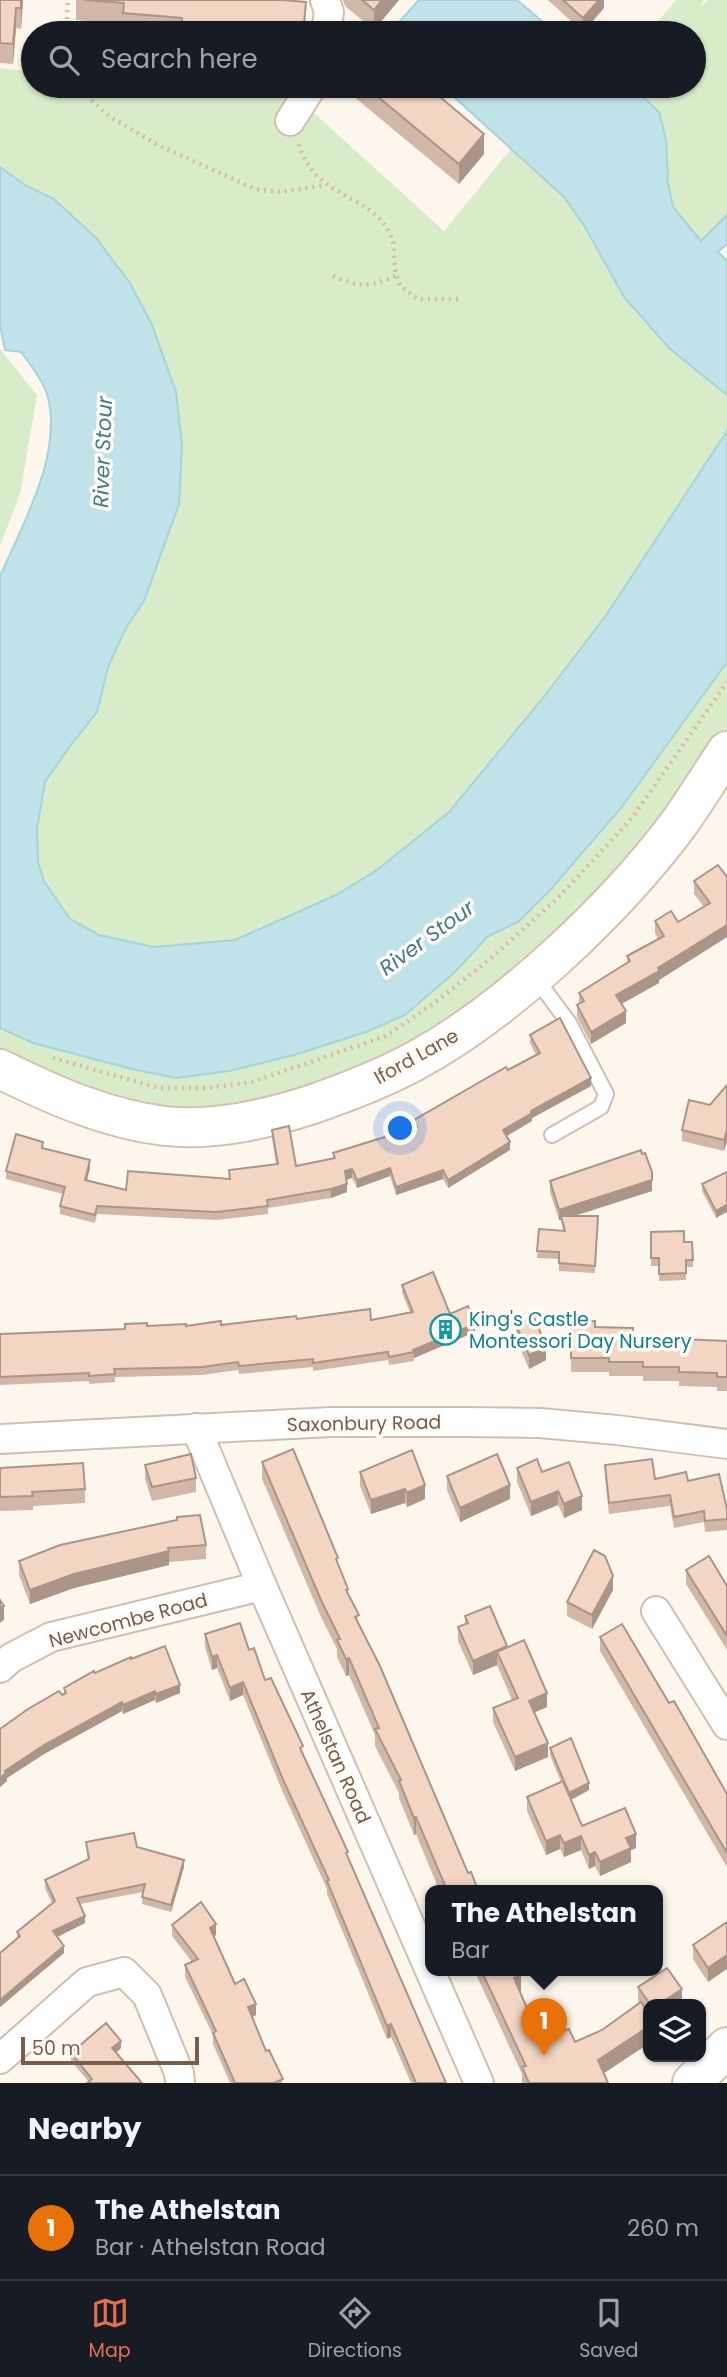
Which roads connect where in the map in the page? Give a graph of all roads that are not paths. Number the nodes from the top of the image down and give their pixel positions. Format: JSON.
{"nodes":[{"id":1,"x":325,"y":0,"type":"edge"},
{"id":2,"x":328,"y":21,"type":"edge"},
{"id":3,"x":304,"y":98,"type":"edge"},
{"id":4,"x":290,"y":121,"type":"road end"},
{"id":5,"x":727,"y":751,"type":"edge"},
{"id":6,"x":533,"y":975,"type":"junction"},
{"id":7,"x":0,"y":1069,"type":"edge"},
{"id":8,"x":552,"y":1135,"type":"dead end"},
{"id":9,"x":196,"y":1428,"type":"junction"},
{"id":10,"x":0,"y":1439,"type":"edge"},
{"id":11,"x":727,"y":1444,"type":"edge"},
{"id":12,"x":261,"y":1586,"type":"junction"},
{"id":13,"x":656,"y":1611,"type":"dead end"},
{"id":14,"x":0,"y":1668,"type":"edge"},
{"id":15,"x":727,"y":1725,"type":"edge"},
{"id":16,"x":425,"y":1960,"type":"edge"},
{"id":17,"x":432,"y":1976,"type":"edge"},
{"id":18,"x":727,"y":2048,"type":"edge"},
{"id":19,"x":0,"y":2059,"type":"edge"},
{"id":20,"x":180,"y":2083,"type":"edge"},
{"id":21,"x":479,"y":2083,"type":"edge"},
{"id":22,"x":692,"y":2083,"type":"edge"}],
"edges":[{"from":1,"to":2,"type":"street"},
{"from":3,"to":4,"type":"street"},
{"from":5,"to":6,"type":"street","name":"Iford Lane"},
{"from":6,"to":7,"type":"street","name":"Iford Lane"},
{"from":6,"to":8,"type":"lane"},
{"from":9,"to":10,"type":"street","name":"Saxonbury Road"},
{"from":9,"to":11,"type":"street","name":"Saxonbury Road"},
{"from":9,"to":12,"type":"street","name":"Athelstan Road"},
{"from":12,"to":14,"type":"street","name":"Newcombe Road"},
{"from":12,"to":16,"type":"street","name":"Athelstan Road"},
{"from":13,"to":15,"type":"street"},
{"from":17,"to":21,"type":"street","name":"Athelstan Road"},
{"from":18,"to":22,"type":"street"},
{"from":19,"to":20,"type":"street"}]}
